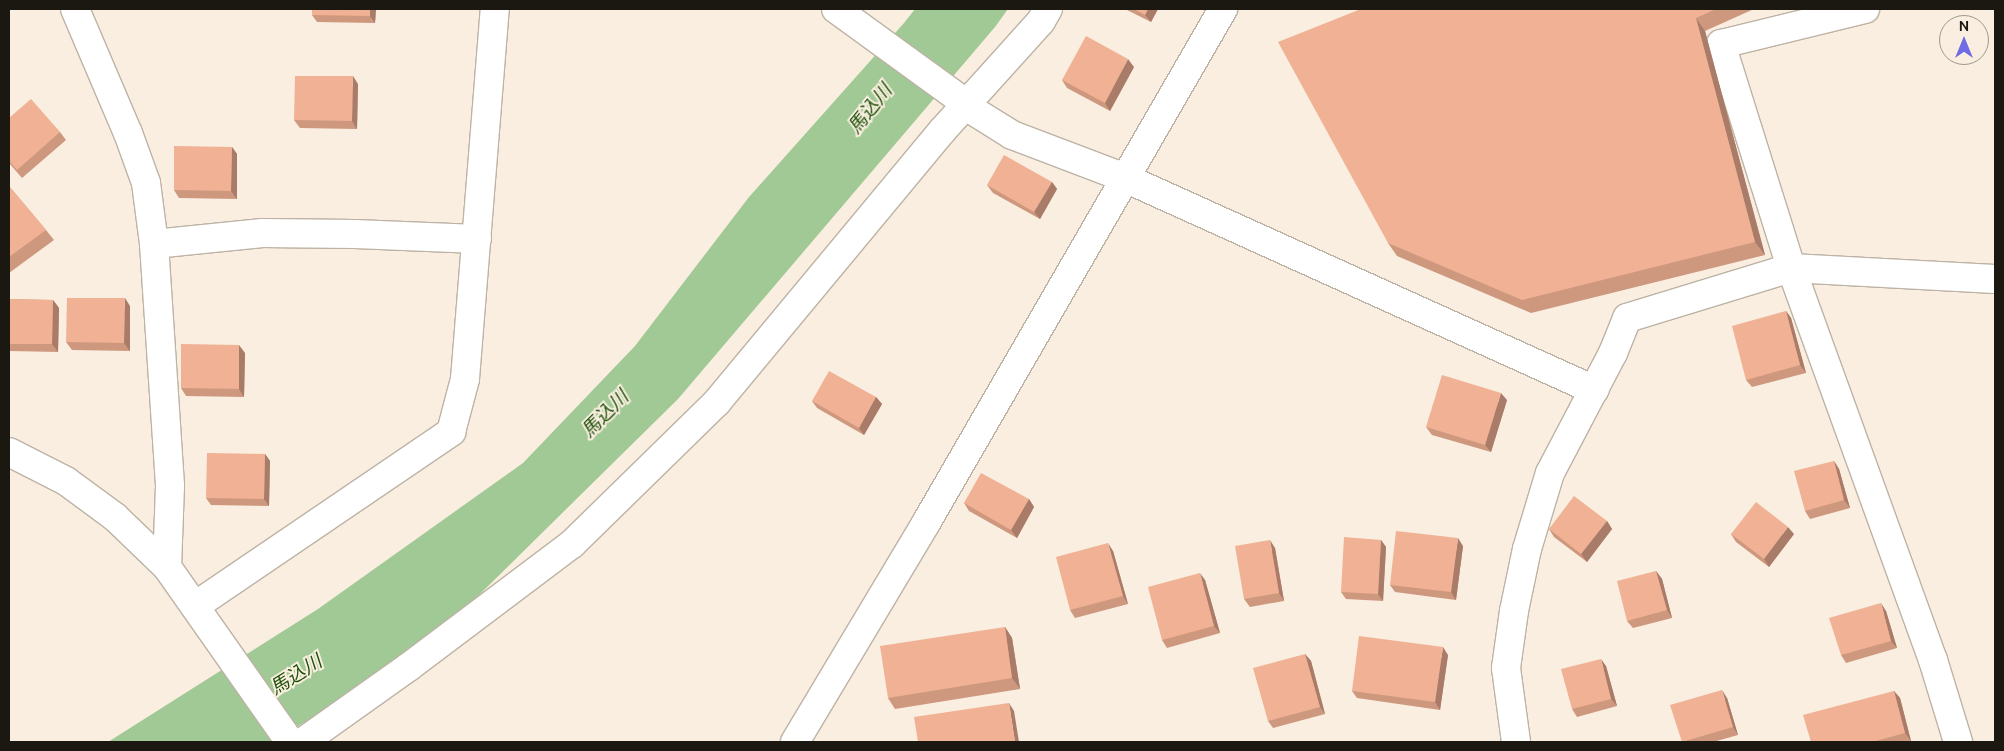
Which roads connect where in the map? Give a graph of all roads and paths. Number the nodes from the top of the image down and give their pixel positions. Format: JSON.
{"nodes":[{"id":1,"x":75,"y":9,"type":"edge"},
{"id":2,"x":495,"y":9,"type":"edge"},
{"id":3,"x":836,"y":9,"type":"edge"},
{"id":4,"x":1048,"y":9,"type":"edge"},
{"id":5,"x":1223,"y":9,"type":"edge"},
{"id":6,"x":1865,"y":9,"type":"edge"},
{"id":7,"x":962,"y":102,"type":"junction"},
{"id":8,"x":1125,"y":178,"type":"junction"},
{"id":9,"x":477,"y":239,"type":"junction"},
{"id":10,"x":154,"y":244,"type":"junction"},
{"id":11,"x":1792,"y":268,"type":"junction"},
{"id":12,"x":1995,"y":279,"type":"edge"},
{"id":13,"x":1594,"y":390,"type":"junction"},
{"id":14,"x":9,"y":452,"type":"edge"},
{"id":15,"x":167,"y":567,"type":"junction"},
{"id":16,"x":197,"y":609,"type":"junction"},
{"id":17,"x":290,"y":742,"type":"edge"},
{"id":18,"x":303,"y":742,"type":"edge"},
{"id":19,"x":795,"y":742,"type":"edge"},
{"id":20,"x":1516,"y":742,"type":"edge"},
{"id":21,"x":1958,"y":742,"type":"edge"}],
"edges":[{"from":1,"to":10,"type":"street"},
{"from":2,"to":9,"type":"street"},
{"from":3,"to":7,"type":"street"},
{"from":4,"to":7,"type":"street"},
{"from":5,"to":8,"type":"street"},
{"from":6,"to":11,"type":"street"},
{"from":7,"to":8,"type":"street"},
{"from":7,"to":18,"type":"street"},
{"from":8,"to":13,"type":"street"},
{"from":8,"to":19,"type":"street"},
{"from":9,"to":10,"type":"street"},
{"from":9,"to":16,"type":"street"},
{"from":10,"to":15,"type":"street"},
{"from":11,"to":12,"type":"street"},
{"from":11,"to":13,"type":"street"},
{"from":11,"to":21,"type":"street"},
{"from":13,"to":20,"type":"street"},
{"from":14,"to":15,"type":"street"},
{"from":15,"to":16,"type":"street"},
{"from":16,"to":17,"type":"street"}]}
